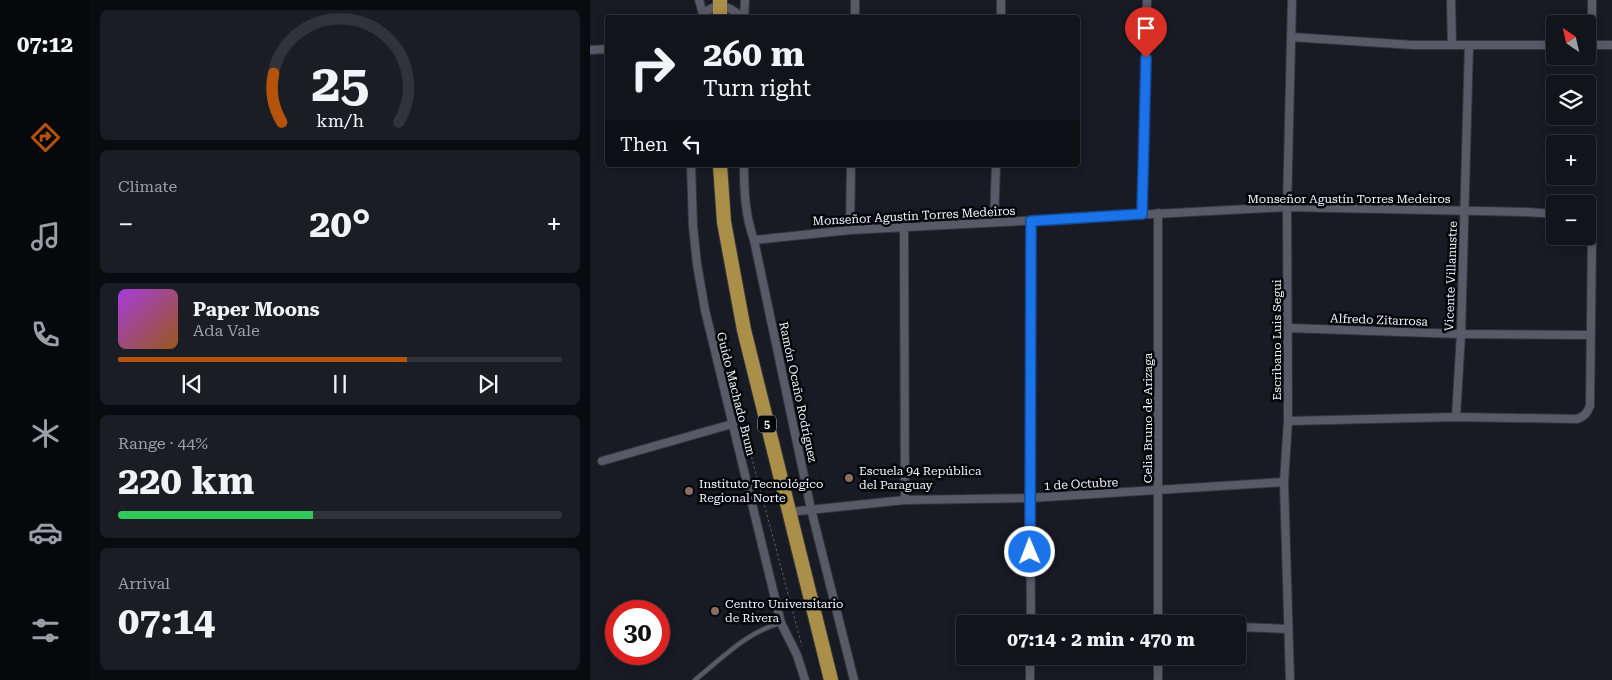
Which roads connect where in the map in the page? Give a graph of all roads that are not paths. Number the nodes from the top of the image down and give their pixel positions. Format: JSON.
{"nodes":[{"id":1,"x":699,"y":0,"type":"edge"},
{"id":2,"x":745,"y":0,"type":"edge"},
{"id":3,"x":855,"y":0,"type":"edge"},
{"id":4,"x":1001,"y":0,"type":"edge"},
{"id":5,"x":1147,"y":0,"type":"edge"},
{"id":6,"x":1292,"y":0,"type":"edge"},
{"id":7,"x":1451,"y":0,"type":"edge"},
{"id":8,"x":1592,"y":0,"type":"edge"},
{"id":9,"x":720,"y":8,"type":"edge"},
{"id":10,"x":702,"y":15,"type":"edge"},
{"id":11,"x":703,"y":15,"type":"edge"},
{"id":12,"x":740,"y":15,"type":"edge"},
{"id":13,"x":743,"y":15,"type":"edge"},
{"id":14,"x":855,"y":15,"type":"edge"},
{"id":15,"x":1001,"y":15,"type":"edge"},
{"id":16,"x":1591,"y":15,"type":"edge"},
{"id":17,"x":1291,"y":36,"type":"junction"},
{"id":18,"x":1452,"y":44,"type":"junction"},
{"id":19,"x":1469,"y":45,"type":"junction"},
{"id":20,"x":1546,"y":45,"type":"edge"},
{"id":21,"x":1596,"y":45,"type":"edge"},
{"id":22,"x":1612,"y":45,"type":"edge"},
{"id":23,"x":605,"y":49,"type":"edge"},
{"id":24,"x":590,"y":50,"type":"edge"},
{"id":25,"x":691,"y":167,"type":"edge"},
{"id":26,"x":720,"y":167,"type":"edge"},
{"id":27,"x":744,"y":167,"type":"edge"},
{"id":28,"x":851,"y":167,"type":"edge"},
{"id":29,"x":996,"y":167,"type":"edge"},
{"id":30,"x":1287,"y":207,"type":"junction"},
{"id":31,"x":1464,"y":211,"type":"junction"},
{"id":32,"x":1158,"y":213,"type":"junction"},
{"id":33,"x":1142,"y":214,"type":"junction"},
{"id":34,"x":1546,"y":214,"type":"edge"},
{"id":35,"x":1031,"y":221,"type":"junction"},
{"id":36,"x":994,"y":222,"type":"junction"},
{"id":37,"x":904,"y":227,"type":"junction"},
{"id":38,"x":850,"y":230,"type":"junction"},
{"id":39,"x":754,"y":240,"type":"junction"},
{"id":40,"x":1592,"y":245,"type":"edge"},
{"id":41,"x":1288,"y":328,"type":"junction"},
{"id":42,"x":1460,"y":334,"type":"junction"},
{"id":43,"x":1590,"y":335,"type":"junction"},
{"id":44,"x":1456,"y":417,"type":"junction"},
{"id":45,"x":1288,"y":421,"type":"junction"},
{"id":46,"x":732,"y":424,"type":"junction"},
{"id":47,"x":602,"y":461,"type":"dead end"},
{"id":48,"x":1284,"y":482,"type":"junction"},
{"id":49,"x":1159,"y":491,"type":"junction"},
{"id":50,"x":1030,"y":498,"type":"junction"},
{"id":51,"x":905,"y":500,"type":"junction"},
{"id":52,"x":811,"y":509,"type":"junction"},
{"id":53,"x":789,"y":512,"type":"junction"},
{"id":54,"x":1031,"y":615,"type":"edge"},
{"id":55,"x":1158,"y":615,"type":"edge"},
{"id":56,"x":781,"y":623,"type":"junction"},
{"id":57,"x":1246,"y":627,"type":"edge"},
{"id":58,"x":1288,"y":629,"type":"junction"},
{"id":59,"x":1030,"y":665,"type":"edge"},
{"id":60,"x":1158,"y":665,"type":"edge"},
{"id":61,"x":695,"y":680,"type":"edge"},
{"id":62,"x":805,"y":680,"type":"edge"},
{"id":63,"x":831,"y":680,"type":"edge"},
{"id":64,"x":854,"y":680,"type":"edge"},
{"id":65,"x":1030,"y":680,"type":"edge"},
{"id":66,"x":1158,"y":680,"type":"edge"},
{"id":67,"x":1290,"y":680,"type":"edge"}],
"edges":[{"from":1,"to":10,"type":"street"},
{"from":2,"to":13,"type":"street"},
{"from":3,"to":14,"type":"street"},
{"from":4,"to":15,"type":"street"},
{"from":5,"to":33,"type":"street"},
{"from":6,"to":17,"type":"street","name":"Escribano Luis Segui"},
{"from":7,"to":18,"type":"street"},
{"from":8,"to":16,"type":"street"},
{"from":9,"to":11,"type":"street"},
{"from":9,"to":12,"type":"street"},
{"from":17,"to":18,"type":"street"},
{"from":17,"to":30,"type":"street","name":"Escribano Luis Segui"},
{"from":18,"to":19,"type":"street"},
{"from":19,"to":20,"type":"street"},
{"from":19,"to":31,"type":"street","name":"Vicente Villanustre"},
{"from":21,"to":22,"type":"street"},
{"from":23,"to":24,"type":"street"},
{"from":25,"to":46,"type":"street","name":"Guido Machado Brum"},
{"from":26,"to":53,"type":"highway","number":"5"},
{"from":27,"to":39,"type":"street","name":"Ramón Ocaño Rodríguez"},
{"from":28,"to":38,"type":"street"},
{"from":29,"to":36,"type":"street"},
{"from":30,"to":31,"type":"street","name":"Monseñor Agustín Torres Medeiros"},
{"from":30,"to":32,"type":"street","name":"Monseñor Agustín Torres Medeiros"},
{"from":30,"to":41,"type":"street","name":"Escribano Luis Segui"},
{"from":31,"to":34,"type":"street","name":"Monseñor Agustín Torres Medeiros"},
{"from":31,"to":42,"type":"street","name":"Vicente Villanustre"},
{"from":32,"to":33,"type":"street","name":"Monseñor Agustín Torres Medeiros"},
{"from":32,"to":49,"type":"street","name":"Celia Bruno de Arizaga"},
{"from":33,"to":35,"type":"street","name":"Monseñor Agustín Torres Medeiros"},
{"from":35,"to":36,"type":"street","name":"Monseñor Agustín Torres Medeiros"},
{"from":35,"to":50,"type":"street"},
{"from":36,"to":37,"type":"street","name":"Monseñor Agustín Torres Medeiros"},
{"from":37,"to":38,"type":"street","name":"Monseñor Agustín Torres Medeiros"},
{"from":37,"to":51,"type":"street"},
{"from":38,"to":39,"type":"street","name":"Monseñor Agustín Torres Medeiros"},
{"from":39,"to":52,"type":"street","name":"Ramón Ocaño Rodríguez"},
{"from":40,"to":43,"type":"street"},
{"from":41,"to":42,"type":"street","name":"Alfredo Zitarrosa"},
{"from":41,"to":45,"type":"street","name":"Escribano Luis Segui"},
{"from":42,"to":43,"type":"street","name":"Alfredo Zitarrosa"},
{"from":42,"to":44,"type":"street","name":"Vicente Villanustre"},
{"from":43,"to":44,"type":"street"},
{"from":44,"to":45,"type":"street"},
{"from":45,"to":48,"type":"street","name":"Escribano Luis Segui"},
{"from":46,"to":47,"type":"street"},
{"from":46,"to":56,"type":"street","name":"Guido Machado Brum"},
{"from":48,"to":49,"type":"street","name":"1 de Octubre"},
{"from":48,"to":58,"type":"street","name":"Escribano Luis Segui"},
{"from":49,"to":50,"type":"street","name":"1 de Octubre"},
{"from":49,"to":55,"type":"street","name":"Celia Bruno de Arizaga"},
{"from":50,"to":51,"type":"street","name":"1 de Octubre"},
{"from":50,"to":54,"type":"street"},
{"from":51,"to":52,"type":"street","name":"1 de Octubre"},
{"from":52,"to":53,"type":"street","name":"1 de Octubre"},
{"from":52,"to":64,"type":"street","name":"Ramón Ocaño Rodríguez"},
{"from":53,"to":63,"type":"highway","number":"5"},
{"from":56,"to":61,"type":"lane"},
{"from":56,"to":62,"type":"street","name":"Guido Machado Brum"},
{"from":57,"to":58,"type":"street"},
{"from":58,"to":67,"type":"street","name":"Escribano Luis Segui"},
{"from":59,"to":65,"type":"street"},
{"from":60,"to":66,"type":"street"}]}
